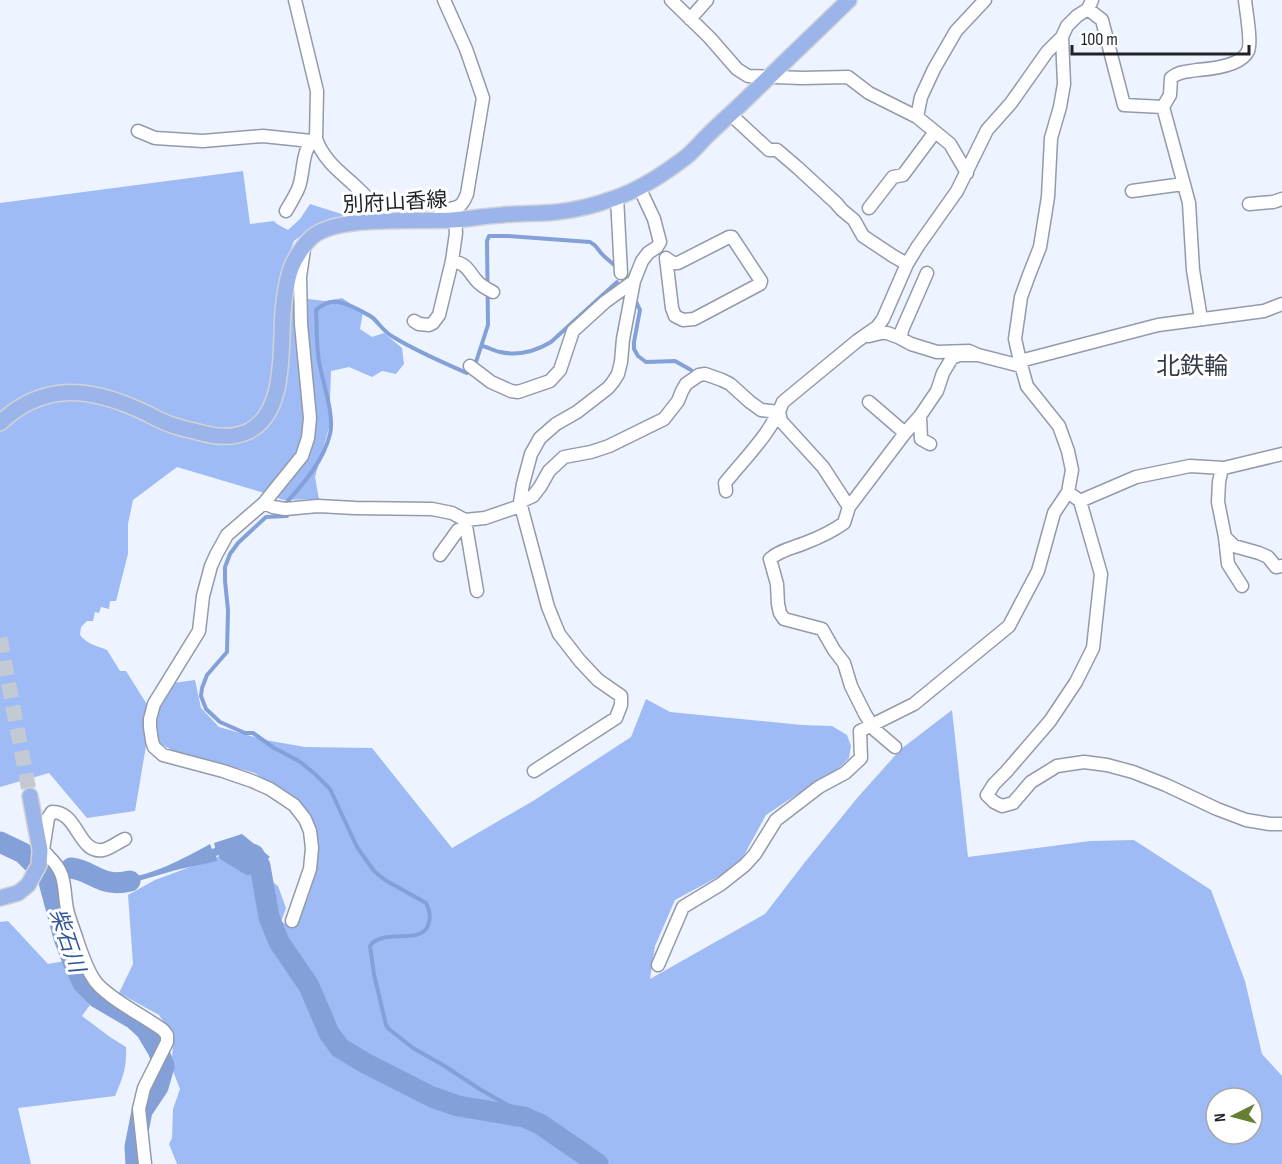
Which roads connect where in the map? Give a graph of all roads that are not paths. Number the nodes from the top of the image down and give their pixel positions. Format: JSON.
{"nodes":[{"id":1,"x":295,"y":0,"type":"edge"},
{"id":2,"x":444,"y":0,"type":"edge"},
{"id":3,"x":671,"y":0,"type":"edge"},
{"id":4,"x":707,"y":0,"type":"edge"},
{"id":5,"x":849,"y":0,"type":"edge"},
{"id":6,"x":985,"y":0,"type":"edge"},
{"id":7,"x":1245,"y":0,"type":"edge"},
{"id":8,"x":1090,"y":5,"type":"edge"},
{"id":9,"x":690,"y":19,"type":"junction"},
{"id":10,"x":1062,"y":37,"type":"junction"},
{"id":11,"x":768,"y":78,"type":"junction"},
{"id":12,"x":1163,"y":107,"type":"junction"},
{"id":13,"x":730,"y":114,"type":"junction"},
{"id":14,"x":917,"y":117,"type":"junction"},
{"id":15,"x":138,"y":130,"type":"dead end"},
{"id":16,"x":935,"y":132,"type":"junction"},
{"id":17,"x":314,"y":140,"type":"junction"},
{"id":18,"x":967,"y":172,"type":"junction"},
{"id":19,"x":1183,"y":184,"type":"junction"},
{"id":20,"x":639,"y":187,"type":"junction"},
{"id":21,"x":1132,"y":190,"type":"dead end"},
{"id":22,"x":616,"y":197,"type":"junction"},
{"id":23,"x":1282,"y":200,"type":"edge"},
{"id":24,"x":1249,"y":204,"type":"dead end"},
{"id":25,"x":870,"y":208,"type":"dead end"},
{"id":26,"x":286,"y":211,"type":"dead end"},
{"id":27,"x":387,"y":220,"type":"junction"},
{"id":28,"x":448,"y":220,"type":"junction"},
{"id":29,"x":660,"y":242,"type":"junction"},
{"id":30,"x":304,"y":247,"type":"junction"},
{"id":31,"x":666,"y":258,"type":"junction"},
{"id":32,"x":452,"y":261,"type":"junction"},
{"id":33,"x":907,"y":264,"type":"junction"},
{"id":34,"x":621,"y":273,"type":"dead end"},
{"id":35,"x":927,"y":273,"type":"dead end"},
{"id":36,"x":634,"y":281,"type":"junction"},
{"id":37,"x":493,"y":292,"type":"dead end"},
{"id":38,"x":1282,"y":304,"type":"edge"},
{"id":39,"x":1201,"y":319,"type":"junction"},
{"id":40,"x":414,"y":321,"type":"dead end"},
{"id":41,"x":864,"y":337,"type":"junction"},
{"id":42,"x":901,"y":338,"type":"junction"},
{"id":43,"x":978,"y":355,"type":"junction"},
{"id":44,"x":1020,"y":364,"type":"junction"},
{"id":45,"x":470,"y":366,"type":"dead end"},
{"id":46,"x":869,"y":402,"type":"dead end"},
{"id":47,"x":779,"y":412,"type":"junction"},
{"id":48,"x":920,"y":416,"type":"junction"},
{"id":49,"x":0,"y":423,"type":"edge"},
{"id":50,"x":905,"y":433,"type":"junction"},
{"id":51,"x":930,"y":444,"type":"dead end"},
{"id":52,"x":1282,"y":454,"type":"edge"},
{"id":53,"x":1222,"y":468,"type":"junction"},
{"id":54,"x":726,"y":491,"type":"dead end"},
{"id":55,"x":1068,"y":492,"type":"junction"},
{"id":56,"x":1080,"y":501,"type":"junction"},
{"id":57,"x":264,"y":503,"type":"junction"},
{"id":58,"x":520,"y":504,"type":"junction"},
{"id":59,"x":849,"y":507,"type":"junction"},
{"id":60,"x":466,"y":524,"type":"junction"},
{"id":61,"x":1225,"y":537,"type":"junction"},
{"id":62,"x":440,"y":555,"type":"dead end"},
{"id":63,"x":1282,"y":566,"type":"edge"},
{"id":64,"x":1242,"y":586,"type":"dead end"},
{"id":65,"x":477,"y":591,"type":"dead end"},
{"id":66,"x":872,"y":725,"type":"junction"},
{"id":67,"x":895,"y":747,"type":"dead end"},
{"id":68,"x":534,"y":771,"type":"dead end"},
{"id":69,"x":30,"y":796,"type":"tunnel mouth"},
{"id":70,"x":1282,"y":824,"type":"edge"},
{"id":71,"x":125,"y":839,"type":"dead end"},
{"id":72,"x":41,"y":850,"type":"junction"},
{"id":73,"x":0,"y":898,"type":"edge"},
{"id":74,"x":292,"y":921,"type":"dead end"},
{"id":75,"x":658,"y":965,"type":"dead end"},
{"id":76,"x":145,"y":1164,"type":"edge"}],
"edges":[{"from":1,"to":17,"type":"street"},
{"from":2,"to":28,"type":"street"},
{"from":3,"to":9,"type":"street"},
{"from":4,"to":9,"type":"street"},
{"from":5,"to":11,"type":"main road","name":"別府山香線"},
{"from":6,"to":14,"type":"street"},
{"from":7,"to":12,"type":"street"},
{"from":8,"to":10,"type":"street"},
{"from":8,"to":12,"type":"street"},
{"from":9,"to":11,"type":"street"},
{"from":10,"to":18,"type":"street"},
{"from":10,"to":44,"type":"street"},
{"from":11,"to":13,"type":"main road","name":"別府山香線"},
{"from":11,"to":14,"type":"street"},
{"from":12,"to":19,"type":"street"},
{"from":13,"to":20,"type":"main road","name":"別府山香線"},
{"from":13,"to":33,"type":"street"},
{"from":14,"to":16,"type":"street"},
{"from":15,"to":17,"type":"street"},
{"from":16,"to":18,"type":"street"},
{"from":16,"to":25,"type":"street"},
{"from":17,"to":26,"type":"street"},
{"from":17,"to":27,"type":"street"},
{"from":18,"to":33,"type":"street"},
{"from":19,"to":21,"type":"street"},
{"from":19,"to":39,"type":"street"},
{"from":20,"to":22,"type":"main road","name":"別府山香線"},
{"from":20,"to":29,"type":"street"},
{"from":22,"to":28,"type":"main road","name":"別府山香線"},
{"from":22,"to":34,"type":"street"},
{"from":23,"to":24,"type":"street"},
{"from":27,"to":28,"type":"main road","name":"別府山香線"},
{"from":27,"to":30,"type":"main road","name":"別府山香線"},
{"from":28,"to":32,"type":"street"},
{"from":29,"to":31,"type":"street"},
{"from":29,"to":36,"type":"street"},
{"from":30,"to":49,"type":"main road","name":"別府山香線"},
{"from":30,"to":57,"type":"street"},
{"from":31,"to":31,"type":"street"},
{"from":32,"to":37,"type":"street"},
{"from":32,"to":40,"type":"street"},
{"from":33,"to":41,"type":"street"},
{"from":35,"to":42,"type":"street"},
{"from":36,"to":45,"type":"street"},
{"from":36,"to":58,"type":"street"},
{"from":38,"to":39,"type":"street"},
{"from":39,"to":44,"type":"street"},
{"from":41,"to":42,"type":"street"},
{"from":41,"to":47,"type":"street"},
{"from":42,"to":43,"type":"street"},
{"from":43,"to":44,"type":"street"},
{"from":43,"to":48,"type":"street"},
{"from":44,"to":55,"type":"street"},
{"from":46,"to":50,"type":"street"},
{"from":47,"to":54,"type":"street"},
{"from":47,"to":58,"type":"street"},
{"from":47,"to":59,"type":"street"},
{"from":48,"to":50,"type":"street"},
{"from":48,"to":51,"type":"street"},
{"from":50,"to":59,"type":"street"},
{"from":52,"to":53,"type":"street"},
{"from":53,"to":56,"type":"street"},
{"from":53,"to":61,"type":"street"},
{"from":55,"to":56,"type":"street"},
{"from":55,"to":66,"type":"street"},
{"from":56,"to":70,"type":"street"},
{"from":57,"to":60,"type":"street"},
{"from":57,"to":74,"type":"street"},
{"from":58,"to":60,"type":"street"},
{"from":58,"to":68,"type":"street"},
{"from":59,"to":66,"type":"street"},
{"from":60,"to":62,"type":"street"},
{"from":60,"to":65,"type":"street"},
{"from":61,"to":63,"type":"street"},
{"from":61,"to":64,"type":"street"},
{"from":66,"to":67,"type":"street"},
{"from":66,"to":75,"type":"street"},
{"from":69,"to":72,"type":"main road"},
{"from":71,"to":72,"type":"street"},
{"from":72,"to":73,"type":"main road"},
{"from":72,"to":76,"type":"street"}]}
